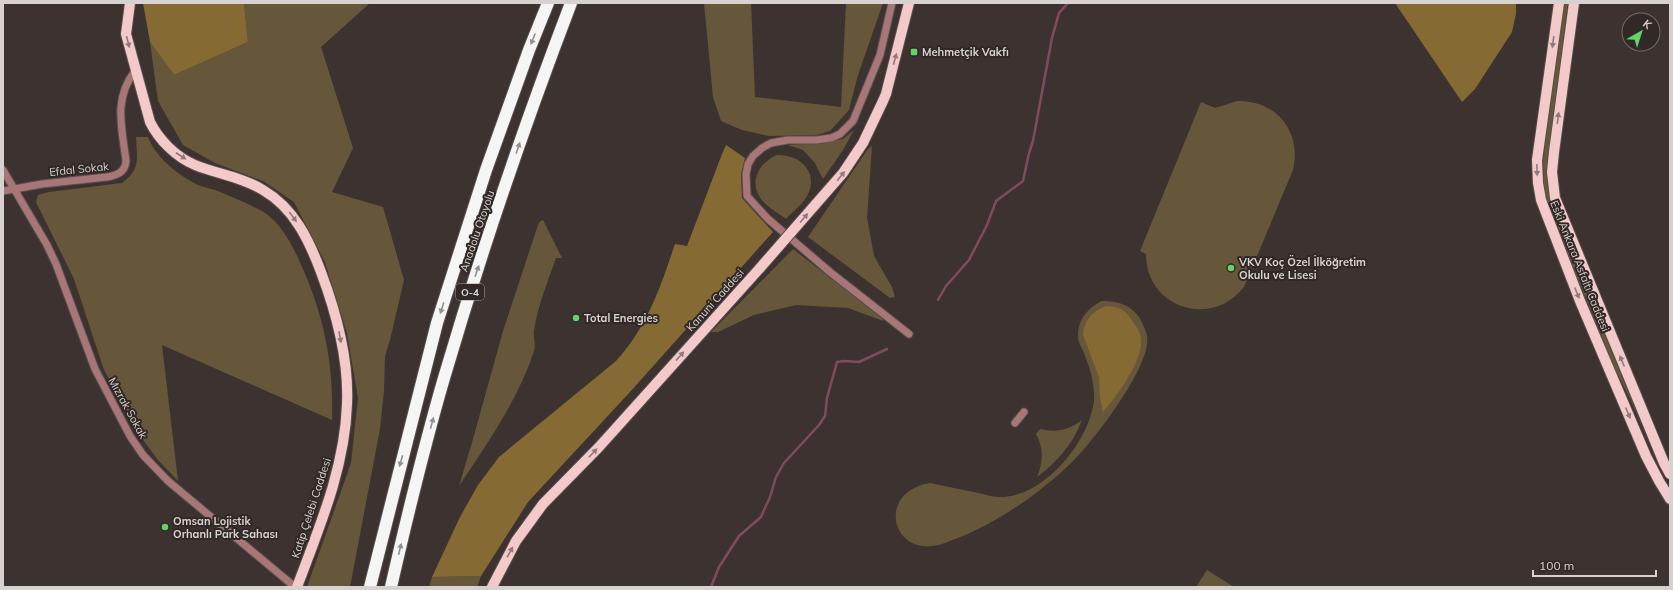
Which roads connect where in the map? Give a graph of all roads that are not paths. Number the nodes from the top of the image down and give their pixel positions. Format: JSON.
{"nodes":[{"id":1,"x":130,"y":3,"type":"edge"},
{"id":2,"x":548,"y":3,"type":"edge"},
{"id":3,"x":571,"y":3,"type":"edge"},
{"id":4,"x":892,"y":3,"type":"edge"},
{"id":5,"x":909,"y":3,"type":"edge"},
{"id":6,"x":1559,"y":3,"type":"edge"},
{"id":7,"x":1574,"y":3,"type":"edge"},
{"id":8,"x":136,"y":71,"type":"junction"},
{"id":9,"x":3,"y":170,"type":"edge"},
{"id":10,"x":14,"y":188,"type":"junction"},
{"id":11,"x":3,"y":191,"type":"edge"},
{"id":12,"x":909,"y":334,"type":"dead end"},
{"id":13,"x":1024,"y":412,"type":"dead end"},
{"id":14,"x":1016,"y":423,"type":"dead end"},
{"id":15,"x":1670,"y":474,"type":"edge"},
{"id":16,"x":1670,"y":499,"type":"edge"},
{"id":17,"x":296,"y":587,"type":"edge"},
{"id":18,"x":370,"y":587,"type":"edge"},
{"id":19,"x":391,"y":587,"type":"edge"},
{"id":20,"x":492,"y":587,"type":"edge"}],
"edges":[{"from":1,"to":8,"type":"main road","name":"Katip Çelebi Caddesi","one_way":true},
{"from":2,"to":18,"type":"highway","name":"Anadolu Otoyolu","number":"O-4","one_way":true},
{"from":19,"to":3,"type":"highway","name":"Anadolu Otoyolu","number":"O-4","one_way":true},
{"from":4,"to":12,"type":"street"},
{"from":20,"to":5,"type":"main road","name":"Kanuni Caddesi","one_way":true,"bridge":true},
{"from":6,"to":16,"type":"main road","name":"Eski Ankara Asfaltı Caddesi","one_way":true},
{"from":15,"to":7,"type":"main road","name":"Eski Ankara Asfaltı Caddesi","one_way":true},
{"from":8,"to":10,"type":"street","name":"Efdal Sokak"},
{"from":8,"to":17,"type":"main road","name":"Katip Çelebi Caddesi","one_way":true},
{"from":9,"to":10,"type":"street","name":"Mızrak Sokak"},
{"from":10,"to":11,"type":"street","name":"Efdal Sokak"},
{"from":10,"to":17,"type":"street","name":"Mızrak Sokak"},
{"from":13,"to":14,"type":"street"}]}
